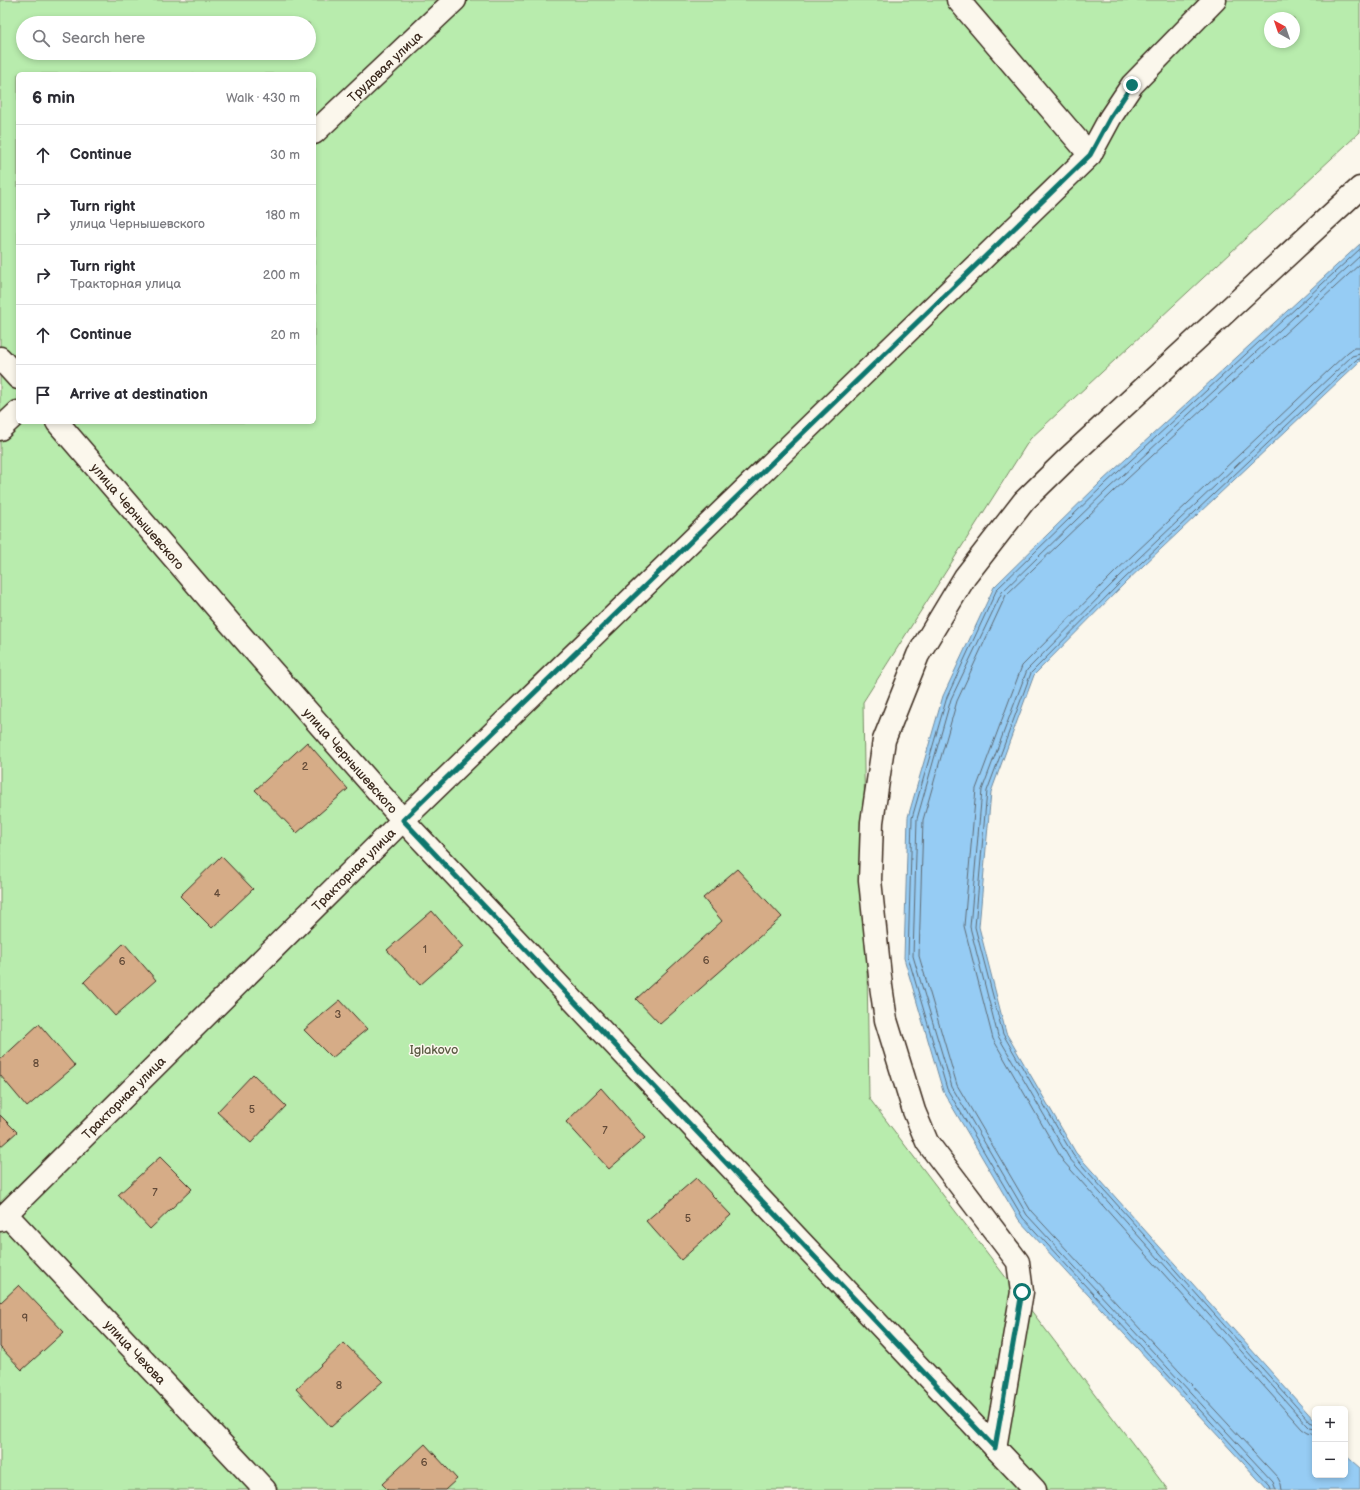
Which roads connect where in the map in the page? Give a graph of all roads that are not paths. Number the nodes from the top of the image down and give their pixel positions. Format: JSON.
{"nodes":[{"id":1,"x":455,"y":0,"type":"edge"},
{"id":2,"x":958,"y":0,"type":"edge"},
{"id":3,"x":1215,"y":0,"type":"edge"},
{"id":4,"x":316,"y":131,"type":"edge"},
{"id":5,"x":1090,"y":155,"type":"junction"},
{"id":6,"x":1360,"y":188,"type":"edge"},
{"id":7,"x":0,"y":358,"type":"edge"},
{"id":8,"x":16,"y":376,"type":"edge"},
{"id":9,"x":16,"y":414,"type":"edge"},
{"id":10,"x":59,"y":424,"type":"edge"},
{"id":11,"x":0,"y":429,"type":"edge"},
{"id":12,"x":403,"y":820,"type":"junction"},
{"id":13,"x":3,"y":1217,"type":"edge"},
{"id":14,"x":995,"y":1448,"type":"junction"},
{"id":15,"x":265,"y":1490,"type":"edge"},
{"id":16,"x":1035,"y":1490,"type":"edge"}],
"edges":[{"from":1,"to":4,"type":"street","name":"Трудовая улица"},
{"from":2,"to":5,"type":"street"},
{"from":3,"to":5,"type":"street","name":"Тракторная улица"},
{"from":5,"to":12,"type":"street","name":"Тракторная улица"},
{"from":6,"to":14,"type":"street"},
{"from":7,"to":8,"type":"street"},
{"from":9,"to":11,"type":"street"},
{"from":10,"to":12,"type":"street","name":"улица Чернышевского"},
{"from":12,"to":13,"type":"street","name":"Тракторная улица"},
{"from":12,"to":14,"type":"street","name":"улица Чернышевского"},
{"from":13,"to":15,"type":"street","name":"улица Чехова"},
{"from":14,"to":16,"type":"street","name":"улица Чернышевского"}]}
